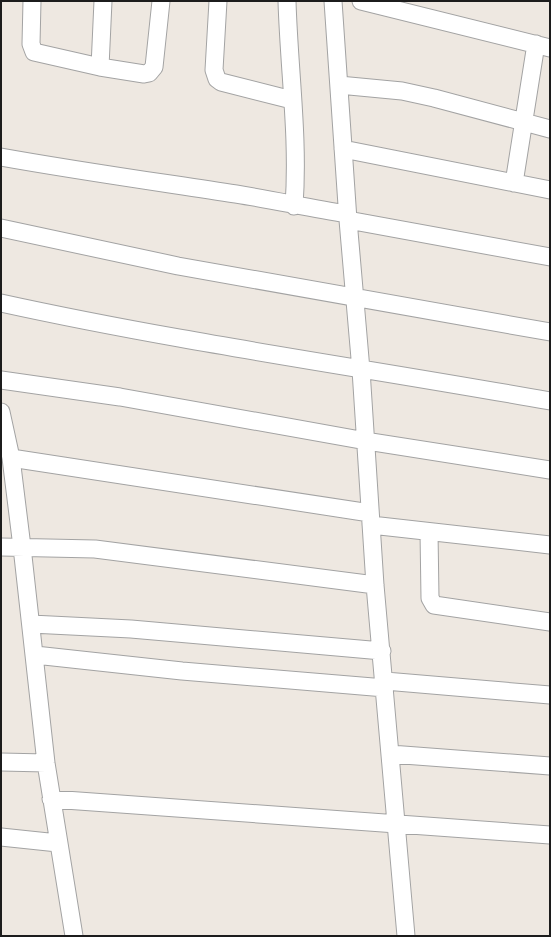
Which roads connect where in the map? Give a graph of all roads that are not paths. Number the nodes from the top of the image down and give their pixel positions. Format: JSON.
{"nodes":[{"id":1,"x":32,"y":1,"type":"edge"},
{"id":2,"x":103,"y":1,"type":"edge"},
{"id":3,"x":161,"y":1,"type":"edge"},
{"id":4,"x":218,"y":1,"type":"edge"},
{"id":5,"x":287,"y":1,"type":"edge"},
{"id":6,"x":333,"y":1,"type":"edge"},
{"id":7,"x":361,"y":1,"type":"edge"},
{"id":8,"x":543,"y":46,"type":"edge"},
{"id":9,"x":100,"y":67,"type":"junction"},
{"id":10,"x":339,"y":85,"type":"junction"},
{"id":11,"x":292,"y":100,"type":"junction"},
{"id":12,"x":524,"y":122,"type":"junction"},
{"id":13,"x":550,"y":129,"type":"edge"},
{"id":14,"x":343,"y":149,"type":"junction"},
{"id":15,"x":1,"y":157,"type":"edge"},
{"id":16,"x":514,"y":183,"type":"junction"},
{"id":17,"x":550,"y":190,"type":"edge"},
{"id":18,"x":294,"y":206,"type":"junction"},
{"id":19,"x":347,"y":217,"type":"junction"},
{"id":20,"x":1,"y":228,"type":"edge"},
{"id":21,"x":550,"y":257,"type":"edge"},
{"id":22,"x":354,"y":297,"type":"junction"},
{"id":23,"x":1,"y":303,"type":"edge"},
{"id":24,"x":550,"y":332,"type":"edge"},
{"id":25,"x":361,"y":370,"type":"junction"},
{"id":26,"x":1,"y":380,"type":"edge"},
{"id":27,"x":550,"y":400,"type":"edge"},
{"id":28,"x":1,"y":416,"type":"edge"},
{"id":29,"x":366,"y":441,"type":"junction"},
{"id":30,"x":11,"y":458,"type":"junction"},
{"id":31,"x":550,"y":470,"type":"edge"},
{"id":32,"x":7,"y":481,"type":"edge"},
{"id":33,"x":371,"y":519,"type":"junction"},
{"id":34,"x":429,"y":532,"type":"junction"},
{"id":35,"x":550,"y":545,"type":"edge"},
{"id":36,"x":1,"y":547,"type":"edge"},
{"id":37,"x":22,"y":547,"type":"junction"},
{"id":38,"x":375,"y":585,"type":"junction"},
{"id":39,"x":550,"y":622,"type":"edge"},
{"id":40,"x":31,"y":624,"type":"junction"},
{"id":41,"x":382,"y":651,"type":"junction"},
{"id":42,"x":35,"y":655,"type":"junction"},
{"id":43,"x":385,"y":684,"type":"junction"},
{"id":44,"x":550,"y":695,"type":"edge"},
{"id":45,"x":390,"y":754,"type":"junction"},
{"id":46,"x":1,"y":762,"type":"edge"},
{"id":47,"x":46,"y":763,"type":"junction"},
{"id":48,"x":550,"y":766,"type":"edge"},
{"id":49,"x":51,"y":799,"type":"junction"},
{"id":50,"x":396,"y":823,"type":"junction"},
{"id":51,"x":550,"y":835,"type":"edge"},
{"id":52,"x":1,"y":837,"type":"edge"},
{"id":53,"x":58,"y":843,"type":"junction"},
{"id":54,"x":74,"y":936,"type":"edge"},
{"id":55,"x":406,"y":936,"type":"edge"}],
"edges":[{"from":1,"to":9,"type":"street"},
{"from":2,"to":9,"type":"street"},
{"from":3,"to":9,"type":"street"},
{"from":4,"to":11,"type":"street"},
{"from":5,"to":11,"type":"street"},
{"from":6,"to":10,"type":"street"},
{"from":7,"to":8,"type":"street"},
{"from":8,"to":12,"type":"street"},
{"from":10,"to":12,"type":"street"},
{"from":10,"to":14,"type":"street"},
{"from":11,"to":18,"type":"street"},
{"from":12,"to":13,"type":"street"},
{"from":12,"to":16,"type":"street"},
{"from":14,"to":16,"type":"street"},
{"from":14,"to":19,"type":"street"},
{"from":15,"to":18,"type":"street"},
{"from":16,"to":17,"type":"street"},
{"from":18,"to":19,"type":"street"},
{"from":19,"to":21,"type":"street"},
{"from":19,"to":22,"type":"street"},
{"from":20,"to":22,"type":"street"},
{"from":22,"to":24,"type":"street"},
{"from":22,"to":25,"type":"street"},
{"from":23,"to":25,"type":"street"},
{"from":25,"to":27,"type":"street"},
{"from":25,"to":29,"type":"street"},
{"from":26,"to":29,"type":"street"},
{"from":28,"to":30,"type":"street"},
{"from":29,"to":31,"type":"street"},
{"from":29,"to":33,"type":"street"},
{"from":30,"to":32,"type":"street"},
{"from":30,"to":33,"type":"street"},
{"from":32,"to":37,"type":"street"},
{"from":33,"to":34,"type":"street"},
{"from":33,"to":38,"type":"street"},
{"from":34,"to":35,"type":"street"},
{"from":34,"to":39,"type":"street"},
{"from":36,"to":37,"type":"street"},
{"from":37,"to":38,"type":"street"},
{"from":37,"to":40,"type":"street"},
{"from":38,"to":41,"type":"street"},
{"from":40,"to":41,"type":"street"},
{"from":40,"to":42,"type":"street"},
{"from":41,"to":43,"type":"street"},
{"from":42,"to":43,"type":"street"},
{"from":42,"to":47,"type":"street"},
{"from":43,"to":44,"type":"street"},
{"from":43,"to":45,"type":"street"},
{"from":45,"to":48,"type":"street"},
{"from":45,"to":50,"type":"street"},
{"from":46,"to":47,"type":"street"},
{"from":47,"to":49,"type":"street"},
{"from":49,"to":50,"type":"street"},
{"from":49,"to":53,"type":"street"},
{"from":50,"to":51,"type":"street"},
{"from":50,"to":55,"type":"street"},
{"from":52,"to":53,"type":"street"},
{"from":53,"to":54,"type":"street"}]}
